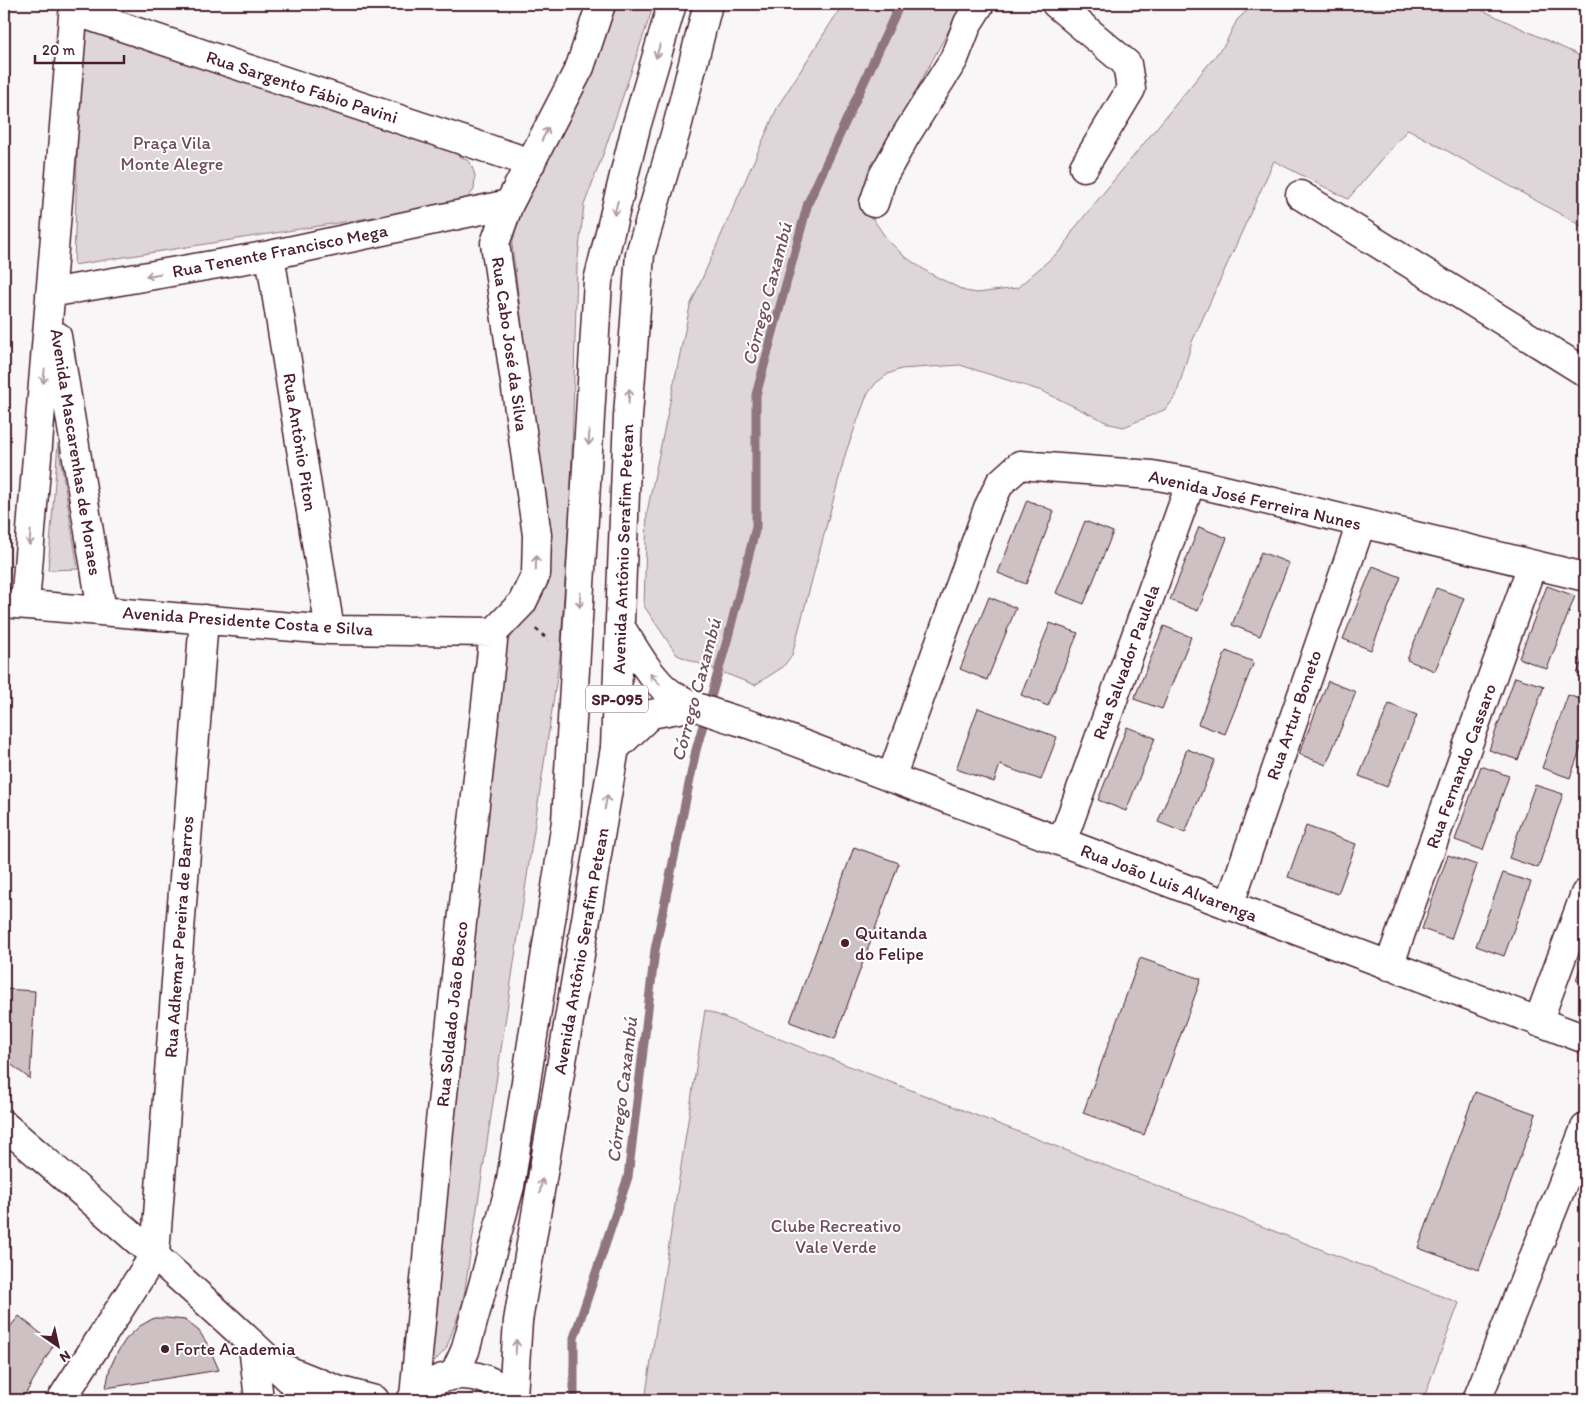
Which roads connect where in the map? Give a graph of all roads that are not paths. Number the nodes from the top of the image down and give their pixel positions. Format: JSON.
{"nodes":[{"id":1,"x":601,"y":4,"type":"edge"},
{"id":2,"x":672,"y":4,"type":"edge"},
{"id":3,"x":708,"y":4,"type":"edge"},
{"id":4,"x":980,"y":4,"type":"edge"},
{"id":5,"x":1056,"y":4,"type":"edge"},
{"id":6,"x":74,"y":7,"type":"edge"},
{"id":7,"x":531,"y":163,"type":"junction"},
{"id":8,"x":1084,"y":167,"type":"dead end"},
{"id":9,"x":1300,"y":195,"type":"dead end"},
{"id":10,"x":874,"y":203,"type":"dead end"},
{"id":11,"x":509,"y":204,"type":"junction"},
{"id":12,"x":270,"y":255,"type":"junction"},
{"id":13,"x":50,"y":293,"type":"junction"},
{"id":14,"x":1585,"y":372,"type":"edge"},
{"id":15,"x":1191,"y":482,"type":"junction"},
{"id":16,"x":1361,"y":524,"type":"junction"},
{"id":17,"x":1532,"y":565,"type":"junction"},
{"id":18,"x":1585,"y":576,"type":"edge"},
{"id":19,"x":14,"y":604,"type":"edge"},
{"id":20,"x":102,"y":611,"type":"junction"},
{"id":21,"x":204,"y":619,"type":"junction"},
{"id":22,"x":620,"y":626,"type":"junction"},
{"id":23,"x":330,"y":630,"type":"junction"},
{"id":24,"x":494,"y":632,"type":"junction"},
{"id":25,"x":698,"y":707,"type":"junction"},
{"id":26,"x":615,"y":748,"type":"junction"},
{"id":27,"x":891,"y":778,"type":"junction"},
{"id":28,"x":1062,"y":842,"type":"junction"},
{"id":29,"x":1585,"y":894,"type":"edge"},
{"id":30,"x":1229,"y":906,"type":"junction"},
{"id":31,"x":1389,"y":966,"type":"junction"},
{"id":32,"x":1538,"y":1022,"type":"junction"},
{"id":33,"x":1585,"y":1039,"type":"edge"},
{"id":34,"x":4,"y":1125,"type":"edge"},
{"id":35,"x":1585,"y":1128,"type":"edge"},
{"id":36,"x":155,"y":1254,"type":"junction"},
{"id":37,"x":253,"y":1345,"type":"junction"},
{"id":38,"x":276,"y":1366,"type":"junction"},
{"id":39,"x":454,"y":1375,"type":"junction"},
{"id":40,"x":412,"y":1398,"type":"edge"},
{"id":41,"x":514,"y":1398,"type":"edge"},
{"id":42,"x":61,"y":1400,"type":"edge"},
{"id":43,"x":260,"y":1400,"type":"edge"},
{"id":44,"x":311,"y":1400,"type":"edge"},
{"id":45,"x":375,"y":1400,"type":"edge"},
{"id":46,"x":1477,"y":1400,"type":"edge"}],
"edges":[{"from":7,"to":1,"type":"street","name":"Rua Cabo José da Silva","one_way":true},
{"from":2,"to":39,"type":"street","name":"Avenida Antônio Serafim Petean","number":"SP-095","one_way":true},
{"from":22,"to":3,"type":"street","name":"Avenida Antônio Serafim Petean","number":"SP-095","one_way":true},
{"from":4,"to":10,"type":"street"},
{"from":5,"to":8,"type":"street"},
{"from":6,"to":7,"type":"street","name":"Rua Sargento Fábio Pavini"},
{"from":6,"to":13,"type":"street","name":"Avenida Mascarenhas de Moraes"},
{"from":7,"to":11,"type":"street","name":"Rua Cabo José da Silva"},
{"from":9,"to":14,"type":"street"},
{"from":11,"to":12,"type":"street","name":"Rua Tenente Francisco Mega"},
{"from":24,"to":11,"type":"street","name":"Rua Cabo José da Silva","one_way":true},
{"from":12,"to":13,"type":"street","name":"Rua Tenente Francisco Mega","one_way":true},
{"from":12,"to":23,"type":"street","name":"Rua Antônio Piton"},
{"from":13,"to":19,"type":"street","name":"Avenida Mascarenhas de Moraes","one_way":true},
{"from":13,"to":20,"type":"street","name":"Avenida Mascarenhas de Moraes"},
{"from":15,"to":16,"type":"street","name":"Avenida José Ferreira Nunes"},
{"from":15,"to":27,"type":"street","name":"Avenida José Ferreira Nunes"},
{"from":15,"to":28,"type":"street","name":"Rua Salvador Paulela"},
{"from":16,"to":17,"type":"street","name":"Avenida José Ferreira Nunes"},
{"from":16,"to":30,"type":"street","name":"Rua Artur Boneto"},
{"from":17,"to":18,"type":"street","name":"Avenida José Ferreira Nunes"},
{"from":17,"to":31,"type":"street","name":"Rua Fernando Cassaro"},
{"from":19,"to":20,"type":"street","name":"Avenida Presidente Costa e Silva"},
{"from":20,"to":21,"type":"street","name":"Avenida Presidente Costa e Silva"},
{"from":21,"to":23,"type":"street","name":"Avenida Presidente Costa e Silva"},
{"from":21,"to":36,"type":"street","name":"Rua Adhemar Pereira de Barros"},
{"from":25,"to":22,"type":"street","name":"Rua João Luis Alvarenga","one_way":true},
{"from":22,"to":26,"type":"street","name":"Avenida Antônio Serafim Petean","number":"SP-095"},
{"from":23,"to":24,"type":"street","name":"Avenida Presidente Costa e Silva"},
{"from":24,"to":40,"type":"street","name":"Rua Soldado João Bosco"},
{"from":25,"to":26,"type":"street"},
{"from":25,"to":27,"type":"street","name":"Rua João Luis Alvarenga"},
{"from":41,"to":26,"type":"street","name":"Avenida Antônio Serafim Petean","number":"SP-095","one_way":true},
{"from":27,"to":28,"type":"street","name":"Rua João Luis Alvarenga"},
{"from":28,"to":30,"type":"street","name":"Rua João Luis Alvarenga"},
{"from":29,"to":32,"type":"street"},
{"from":30,"to":31,"type":"street","name":"Rua João Luis Alvarenga"},
{"from":31,"to":32,"type":"street","name":"Rua João Luis Alvarenga"},
{"from":32,"to":33,"type":"street","name":"Rua João Luis Alvarenga"},
{"from":34,"to":36,"type":"street"},
{"from":35,"to":46,"type":"street"},
{"from":36,"to":37,"type":"street"},
{"from":36,"to":42,"type":"street"},
{"from":37,"to":38,"type":"street"},
{"from":37,"to":43,"type":"street"},
{"from":38,"to":44,"type":"street"},
{"from":38,"to":45,"type":"street"},
{"from":39,"to":40,"type":"street","number":"SP-095"},
{"from":39,"to":41,"type":"street","number":"SP-095"}]}
